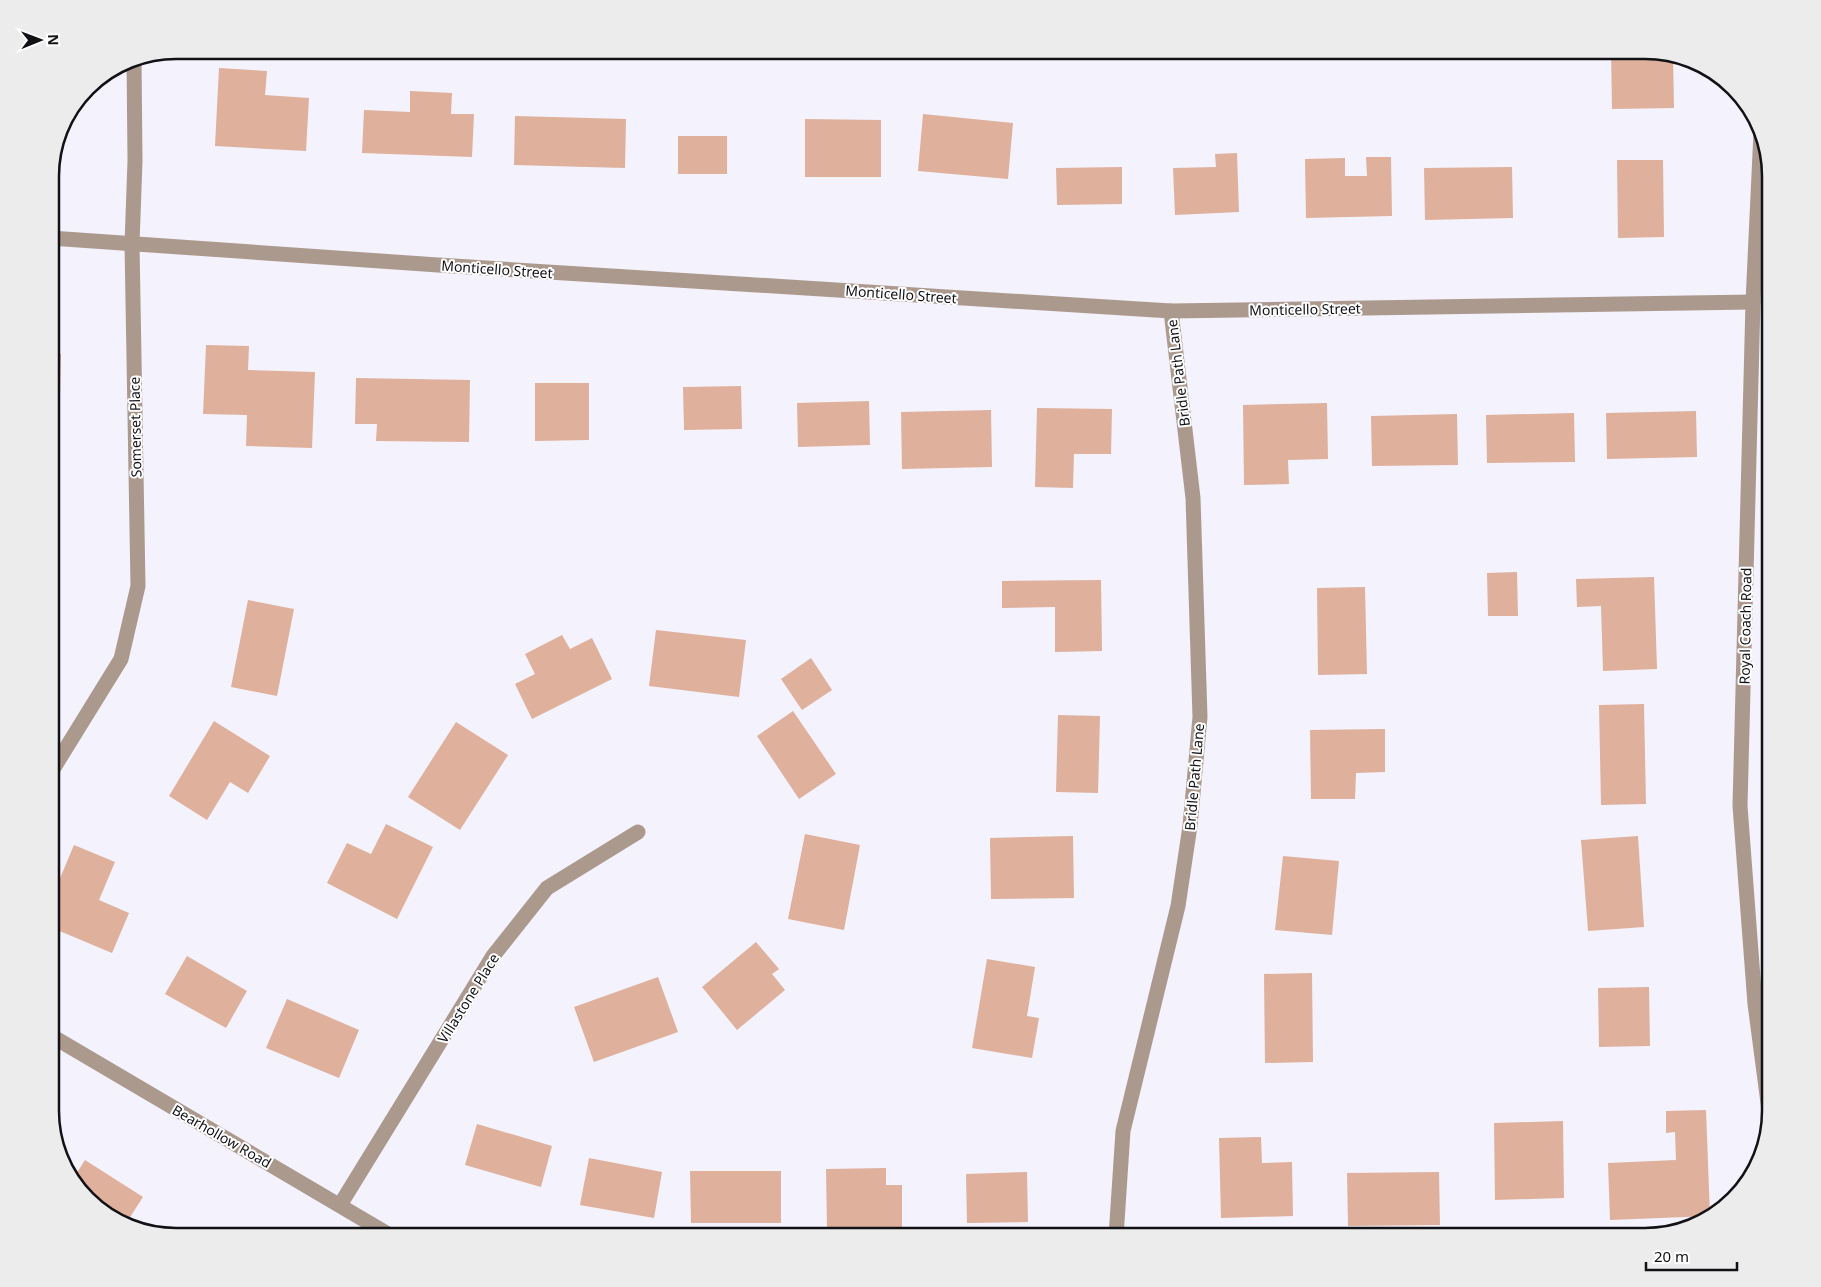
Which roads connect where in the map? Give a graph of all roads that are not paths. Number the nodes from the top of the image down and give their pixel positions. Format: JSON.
{"nodes":[{"id":1,"x":134,"y":67,"type":"edge"},
{"id":2,"x":1760,"y":155,"type":"edge"},
{"id":3,"x":59,"y":239,"type":"edge"},
{"id":4,"x":132,"y":244,"type":"junction"},
{"id":5,"x":1753,"y":302,"type":"junction"},
{"id":6,"x":1171,"y":310,"type":"junction"},
{"id":7,"x":59,"y":759,"type":"edge"},
{"id":8,"x":638,"y":832,"type":"dead end"},
{"id":9,"x":59,"y":1040,"type":"edge"},
{"id":10,"x":1762,"y":1053,"type":"edge"},
{"id":11,"x":340,"y":1205,"type":"junction"},
{"id":12,"x":378,"y":1228,"type":"edge"},
{"id":13,"x":1117,"y":1228,"type":"edge"}],
"edges":[{"from":1,"to":4,"type":"street","name":"Somerset Place"},
{"from":2,"to":5,"type":"street","name":"Royal Coach Road"},
{"from":3,"to":4,"type":"street","name":"Monticello Street"},
{"from":4,"to":6,"type":"street","name":"Monticello Street"},
{"from":4,"to":7,"type":"street","name":"Somerset Place"},
{"from":5,"to":6,"type":"street","name":"Monticello Street"},
{"from":5,"to":10,"type":"street","name":"Royal Coach Road"},
{"from":6,"to":13,"type":"street","name":"Bridle Path Lane"},
{"from":8,"to":11,"type":"street","name":"Villastone Place"},
{"from":9,"to":11,"type":"street","name":"Bearhollow Road"},
{"from":11,"to":12,"type":"street","name":"Bearhollow Road"}]}
